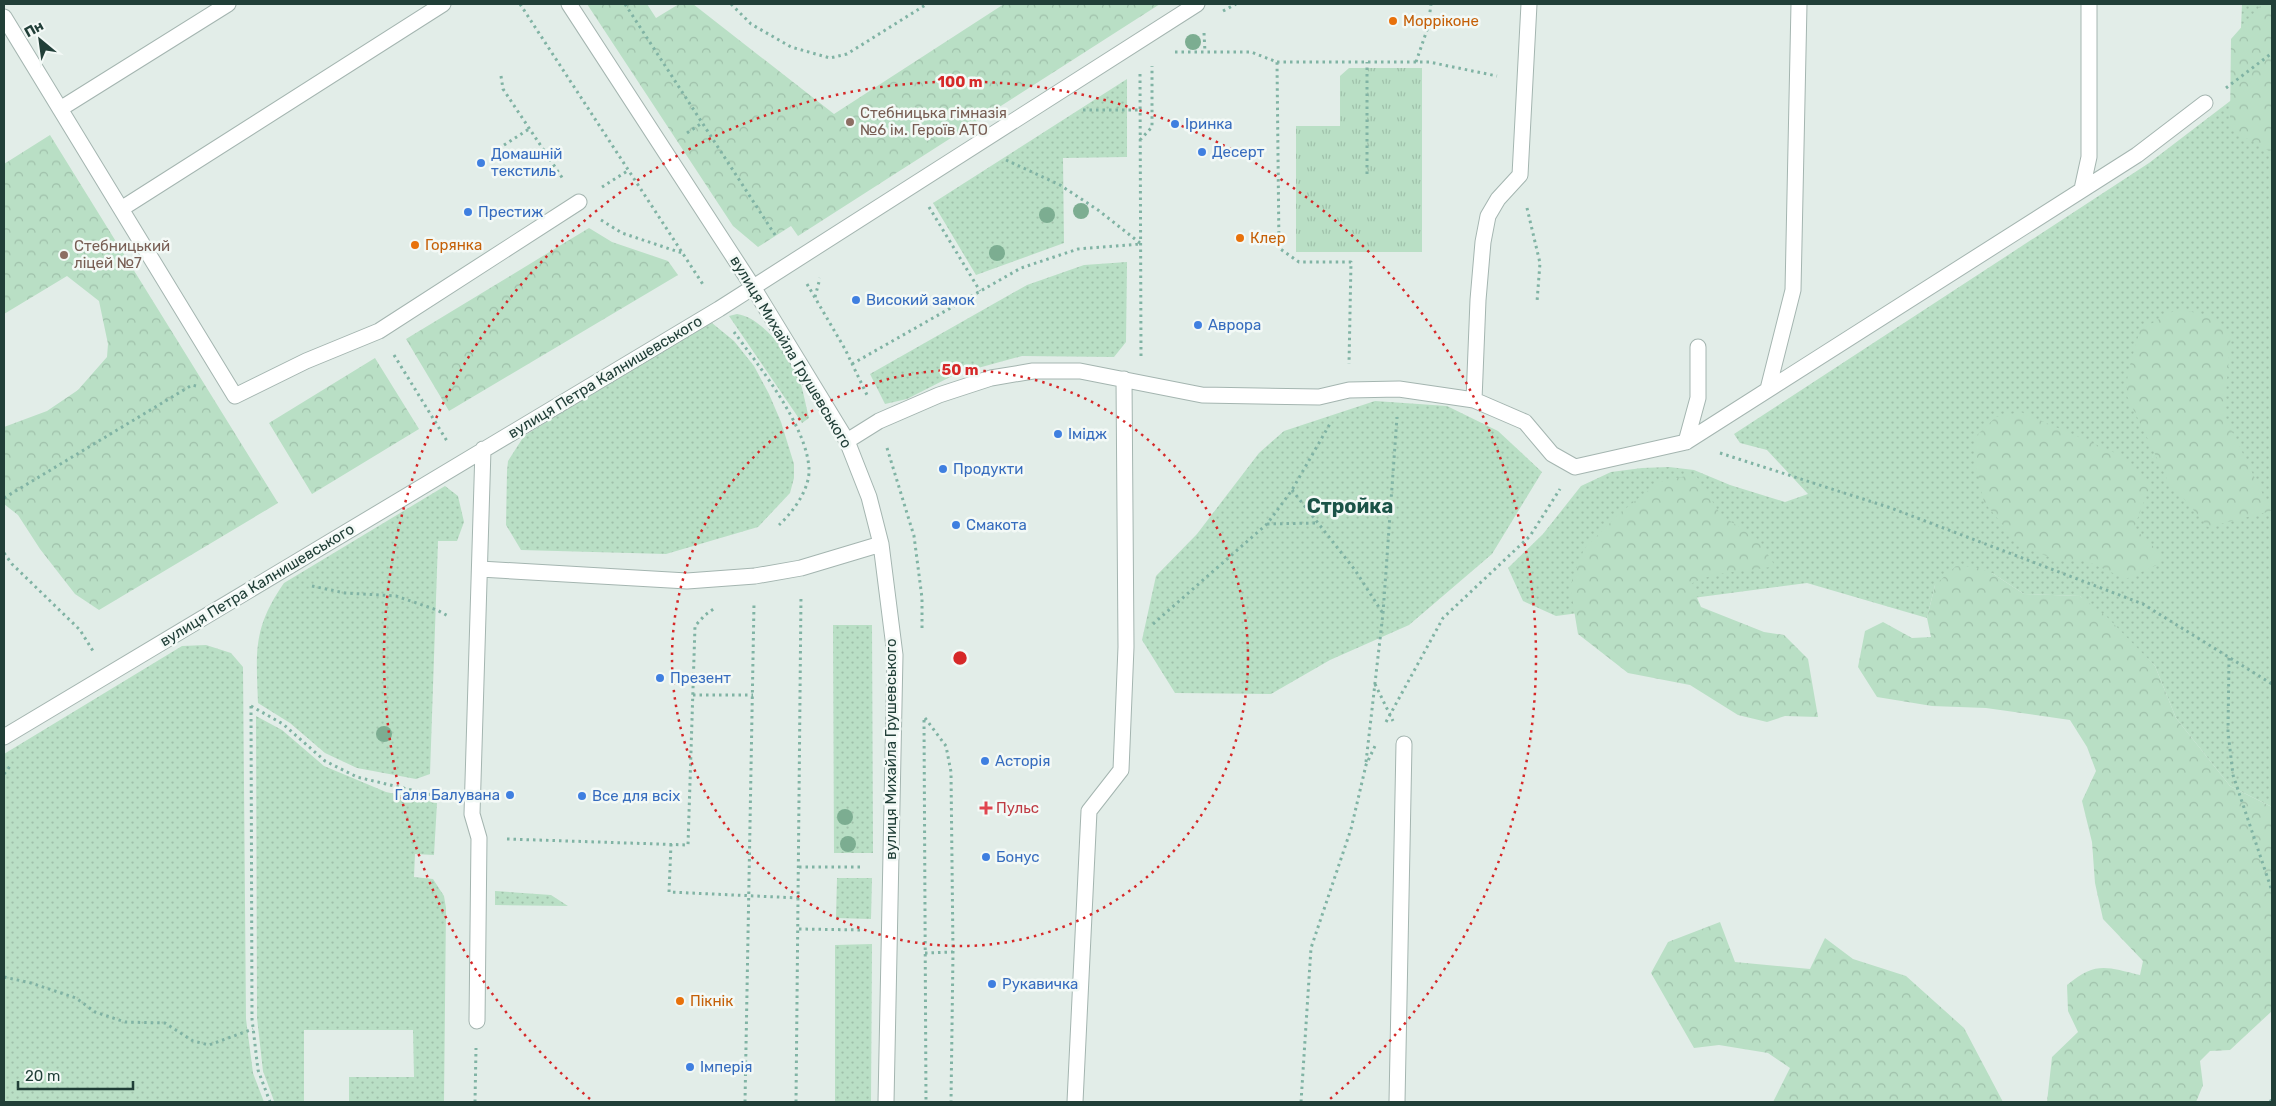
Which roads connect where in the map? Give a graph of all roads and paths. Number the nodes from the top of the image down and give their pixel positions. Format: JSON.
{"nodes":[{"id":1,"x":228,"y":4,"type":"edge"},
{"id":2,"x":442,"y":4,"type":"edge"},
{"id":3,"x":520,"y":4,"type":"edge"},
{"id":4,"x":569,"y":4,"type":"edge"},
{"id":5,"x":625,"y":4,"type":"edge"},
{"id":6,"x":731,"y":4,"type":"edge"},
{"id":7,"x":927,"y":4,"type":"edge"},
{"id":8,"x":1198,"y":4,"type":"edge"},
{"id":9,"x":1431,"y":4,"type":"edge"},
{"id":10,"x":1529,"y":4,"type":"edge"},
{"id":11,"x":1799,"y":4,"type":"edge"},
{"id":12,"x":2089,"y":4,"type":"edge"},
{"id":13,"x":4,"y":16,"type":"edge"},
{"id":14,"x":1204,"y":24,"type":"dead end"},
{"id":15,"x":1170,"y":52,"type":"dead end"},
{"id":16,"x":1205,"y":52,"type":"junction"},
{"id":17,"x":2272,"y":53,"type":"edge"},
{"id":18,"x":1277,"y":62,"type":"junction"},
{"id":19,"x":1368,"y":62,"type":"junction"},
{"id":20,"x":1416,"y":62,"type":"junction"},
{"id":21,"x":1140,"y":65,"type":"dead end"},
{"id":22,"x":1152,"y":66,"type":"dead end"},
{"id":23,"x":501,"y":76,"type":"dead end"},
{"id":24,"x":1525,"y":80,"type":"junction"},
{"id":25,"x":2205,"y":103,"type":"joint"},
{"id":26,"x":60,"y":109,"type":"junction"},
{"id":27,"x":1078,"y":110,"type":"dead end"},
{"id":28,"x":1140,"y":110,"type":"junction"},
{"id":29,"x":702,"y":123,"type":"junction"},
{"id":30,"x":529,"y":129,"type":"junction"},
{"id":31,"x":686,"y":133,"type":"dead end"},
{"id":32,"x":1140,"y":140,"type":"junction"},
{"id":33,"x":504,"y":145,"type":"dead end"},
{"id":34,"x":998,"y":156,"type":"dead end"},
{"id":35,"x":1367,"y":174,"type":"dead end"},
{"id":36,"x":1520,"y":175,"type":"junction"},
{"id":37,"x":2082,"y":189,"type":"junction"},
{"id":38,"x":579,"y":202,"type":"junction"},
{"id":39,"x":928,"y":204,"type":"dead end"},
{"id":40,"x":121,"y":209,"type":"junction"},
{"id":41,"x":1140,"y":244,"type":"junction"},
{"id":42,"x":781,"y":245,"type":"dead end"},
{"id":43,"x":682,"y":253,"type":"junction"},
{"id":44,"x":821,"y":275,"type":"dead end"},
{"id":45,"x":753,"y":287,"type":"junction"},
{"id":46,"x":707,"y":290,"type":"dead end"},
{"id":47,"x":980,"y":291,"type":"junction"},
{"id":48,"x":815,"y":297,"type":"dead end"},
{"id":49,"x":1537,"y":302,"type":"dead end"},
{"id":50,"x":733,"y":330,"type":"dead end"},
{"id":51,"x":1698,"y":346,"type":"dead end"},
{"id":52,"x":852,"y":364,"type":"dead end"},
{"id":53,"x":406,"y":374,"type":"dead end"},
{"id":54,"x":1124,"y":379,"type":"junction"},
{"id":55,"x":1141,"y":384,"type":"junction"},
{"id":56,"x":1400,"y":389,"type":"junction"},
{"id":57,"x":1768,"y":389,"type":"junction"},
{"id":58,"x":1349,"y":390,"type":"junction"},
{"id":59,"x":235,"y":396,"type":"junction"},
{"id":60,"x":1474,"y":400,"type":"junction"},
{"id":61,"x":437,"y":425,"type":"dead end"},
{"id":62,"x":847,"y":441,"type":"junction"},
{"id":63,"x":1686,"y":442,"type":"junction"},
{"id":64,"x":483,"y":450,"type":"junction"},
{"id":65,"x":1292,"y":490,"type":"junction"},
{"id":66,"x":4,"y":498,"type":"edge"},
{"id":67,"x":1317,"y":523,"type":"junction"},
{"id":68,"x":1267,"y":524,"type":"junction"},
{"id":69,"x":779,"y":525,"type":"dead end"},
{"id":70,"x":881,"y":544,"type":"junction"},
{"id":71,"x":4,"y":552,"type":"edge"},
{"id":72,"x":801,"y":568,"type":"junction"},
{"id":73,"x":284,"y":569,"type":"junction"},
{"id":74,"x":480,"y":569,"type":"junction"},
{"id":75,"x":755,"y":576,"type":"junction"},
{"id":76,"x":754,"y":602,"type":"junction"},
{"id":77,"x":745,"y":603,"type":"dead end"},
{"id":78,"x":718,"y":606,"type":"dead end"},
{"id":79,"x":1383,"y":613,"type":"junction"},
{"id":80,"x":80,"y":630,"type":"dead end"},
{"id":81,"x":477,"y":632,"type":"junction"},
{"id":82,"x":1126,"y":647,"type":"junction"},
{"id":83,"x":2228,"y":658,"type":"junction"},
{"id":84,"x":1375,"y":684,"type":"junction"},
{"id":85,"x":2272,"y":684,"type":"edge"},
{"id":86,"x":693,"y":695,"type":"junction"},
{"id":87,"x":753,"y":695,"type":"junction"},
{"id":88,"x":4,"y":737,"type":"edge"},
{"id":89,"x":1404,"y":744,"type":"joint"},
{"id":90,"x":1366,"y":765,"type":"dead end"},
{"id":91,"x":472,"y":814,"type":"junction"},
{"id":92,"x":479,"y":838,"type":"junction"},
{"id":93,"x":671,"y":844,"type":"junction"},
{"id":94,"x":799,"y":867,"type":"junction"},
{"id":95,"x":867,"y":867,"type":"dead end"},
{"id":96,"x":2272,"y":891,"type":"edge"},
{"id":97,"x":749,"y":896,"type":"junction"},
{"id":98,"x":799,"y":898,"type":"junction"},
{"id":99,"x":799,"y":929,"type":"junction"},
{"id":100,"x":890,"y":930,"type":"junction"},
{"id":101,"x":953,"y":952,"type":"junction"},
{"id":102,"x":925,"y":953,"type":"junction"},
{"id":103,"x":4,"y":977,"type":"edge"},
{"id":104,"x":477,"y":1021,"type":"joint"},
{"id":105,"x":253,"y":1029,"type":"junction"},
{"id":106,"x":2272,"y":1099,"type":"edge"},
{"id":107,"x":270,"y":1102,"type":"edge"},
{"id":108,"x":475,"y":1102,"type":"edge"},
{"id":109,"x":745,"y":1102,"type":"edge"},
{"id":110,"x":796,"y":1102,"type":"edge"},
{"id":111,"x":886,"y":1102,"type":"edge"},
{"id":112,"x":926,"y":1102,"type":"edge"},
{"id":113,"x":951,"y":1102,"type":"edge"},
{"id":114,"x":1075,"y":1102,"type":"edge"},
{"id":115,"x":1397,"y":1102,"type":"edge"},
{"id":116,"x":2270,"y":1102,"type":"edge"}],
"edges":[{"from":1,"to":26,"type":"street"},
{"from":2,"to":40,"type":"street"},
{"from":3,"to":43,"type":"path"},
{"from":4,"to":45,"type":"street","name":"вулиця Михайла Грушевського"},
{"from":5,"to":29,"type":"path"},
{"from":6,"to":7,"type":"path"},
{"from":8,"to":45,"type":"street","name":"вулиця Петра Калнишевського"},
{"from":9,"to":20,"type":"path"},
{"from":10,"to":24,"type":"street"},
{"from":11,"to":57,"type":"street"},
{"from":12,"to":37,"type":"street"},
{"from":13,"to":26,"type":"street"},
{"from":14,"to":16,"type":"path"},
{"from":15,"to":16,"type":"path"},
{"from":16,"to":18,"type":"path"},
{"from":17,"to":25,"type":"path"},
{"from":18,"to":19,"type":"path"},
{"from":18,"to":58,"type":"path"},
{"from":19,"to":20,"type":"path"},
{"from":19,"to":35,"type":"path"},
{"from":20,"to":24,"type":"path"},
{"from":21,"to":28,"type":"path"},
{"from":22,"to":32,"type":"path"},
{"from":23,"to":30,"type":"path"},
{"from":24,"to":36,"type":"street"},
{"from":25,"to":37,"type":"street"},
{"from":26,"to":40,"type":"street"},
{"from":27,"to":28,"type":"path"},
{"from":28,"to":32,"type":"path"},
{"from":29,"to":31,"type":"path"},
{"from":29,"to":42,"type":"path"},
{"from":30,"to":33,"type":"path"},
{"from":30,"to":38,"type":"path"},
{"from":32,"to":41,"type":"path"},
{"from":34,"to":41,"type":"path"},
{"from":36,"to":49,"type":"path"},
{"from":36,"to":60,"type":"street"},
{"from":37,"to":57,"type":"street"},
{"from":38,"to":43,"type":"path"},
{"from":38,"to":59,"type":"street"},
{"from":39,"to":47,"type":"path"},
{"from":40,"to":59,"type":"street"},
{"from":41,"to":47,"type":"path"},
{"from":41,"to":55,"type":"path"},
{"from":43,"to":46,"type":"path"},
{"from":44,"to":48,"type":"path"},
{"from":45,"to":62,"type":"street","name":"вулиця Михайла Грушевського"},
{"from":45,"to":64,"type":"street","name":"вулиця Петра Калнишевського"},
{"from":47,"to":52,"type":"path"},
{"from":50,"to":69,"type":"path"},
{"from":51,"to":63,"type":"street"},
{"from":53,"to":61,"type":"path"},
{"from":54,"to":55,"type":"street"},
{"from":54,"to":62,"type":"street"},
{"from":54,"to":82,"type":"street"},
{"from":55,"to":58,"type":"street"},
{"from":56,"to":58,"type":"street"},
{"from":56,"to":60,"type":"street"},
{"from":56,"to":79,"type":"path"},
{"from":57,"to":63,"type":"street"},
{"from":58,"to":65,"type":"path"},
{"from":59,"to":66,"type":"path"},
{"from":60,"to":63,"type":"street"},
{"from":62,"to":70,"type":"street","name":"вулиця Михайла Грушевського"},
{"from":63,"to":83,"type":"path"},
{"from":64,"to":73,"type":"street","name":"вулиця Петра Калнишевського"},
{"from":64,"to":74,"type":"street"},
{"from":65,"to":67,"type":"path"},
{"from":65,"to":68,"type":"path"},
{"from":67,"to":68,"type":"path"},
{"from":67,"to":79,"type":"path"},
{"from":68,"to":82,"type":"path"},
{"from":70,"to":72,"type":"street"},
{"from":70,"to":100,"type":"street","name":"вулиця Михайла Грушевського"},
{"from":71,"to":80,"type":"path"},
{"from":72,"to":75,"type":"street"},
{"from":72,"to":94,"type":"path"},
{"from":73,"to":81,"type":"path"},
{"from":73,"to":88,"type":"street","name":"вулиця Петра Калнишевського"},
{"from":74,"to":75,"type":"street"},
{"from":74,"to":81,"type":"street"},
{"from":75,"to":76,"type":"path"},
{"from":76,"to":77,"type":"path"},
{"from":76,"to":87,"type":"path"},
{"from":78,"to":86,"type":"path"},
{"from":79,"to":84,"type":"path"},
{"from":81,"to":91,"type":"street"},
{"from":82,"to":114,"type":"street"},
{"from":83,"to":85,"type":"path"},
{"from":83,"to":96,"type":"path"},
{"from":84,"to":89,"type":"path"},
{"from":84,"to":90,"type":"path"},
{"from":86,"to":87,"type":"path"},
{"from":86,"to":93,"type":"path"},
{"from":87,"to":97,"type":"path"},
{"from":89,"to":115,"type":"street"},
{"from":91,"to":92,"type":"street"},
{"from":91,"to":105,"type":"path"},
{"from":92,"to":93,"type":"path"},
{"from":92,"to":104,"type":"street"},
{"from":93,"to":97,"type":"path"},
{"from":94,"to":95,"type":"path"},
{"from":94,"to":98,"type":"path"},
{"from":97,"to":98,"type":"path"},
{"from":97,"to":109,"type":"path"},
{"from":98,"to":99,"type":"path"},
{"from":99,"to":100,"type":"path"},
{"from":99,"to":110,"type":"path"},
{"from":100,"to":111,"type":"street","name":"вулиця Михайла Грушевського"},
{"from":101,"to":102,"type":"path"},
{"from":101,"to":102,"type":"path"},
{"from":101,"to":113,"type":"path"},
{"from":102,"to":112,"type":"path"},
{"from":103,"to":105,"type":"path"},
{"from":104,"to":108,"type":"path"},
{"from":105,"to":107,"type":"path"},
{"from":106,"to":116,"type":"path"}]}
